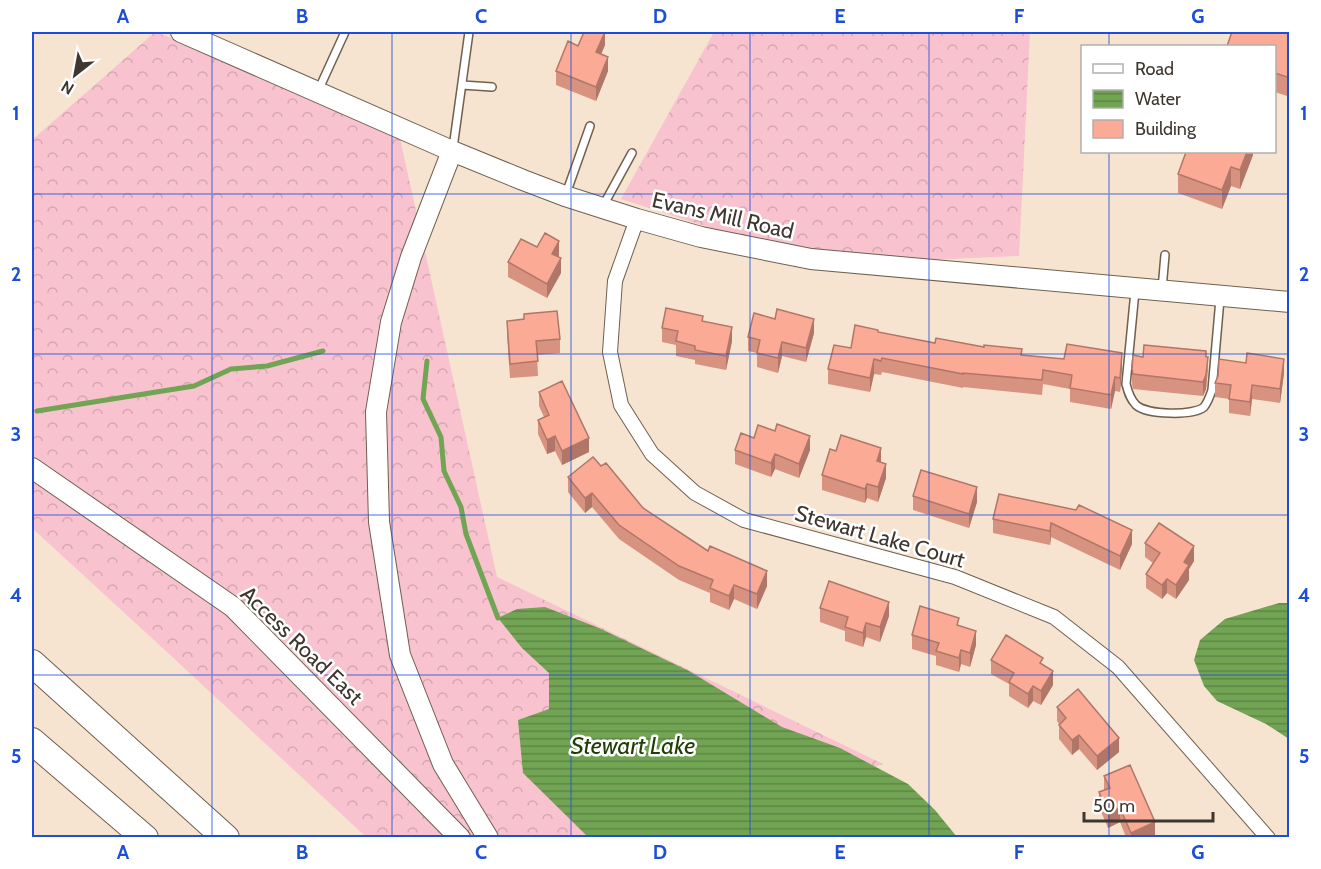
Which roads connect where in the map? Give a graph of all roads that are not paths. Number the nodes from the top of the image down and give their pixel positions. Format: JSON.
{"nodes":[{"id":1,"x":345,"y":32,"type":"edge"},
{"id":2,"x":469,"y":32,"type":"edge"},
{"id":3,"x":188,"y":33,"type":"edge"},
{"id":4,"x":462,"y":85,"type":"junction"},
{"id":5,"x":492,"y":87,"type":"dead end"},
{"id":6,"x":318,"y":91,"type":"junction"},
{"id":7,"x":590,"y":126,"type":"dead end"},
{"id":8,"x":452,"y":151,"type":"junction"},
{"id":9,"x":632,"y":153,"type":"dead end"},
{"id":10,"x":565,"y":196,"type":"junction"},
{"id":11,"x":602,"y":208,"type":"junction"},
{"id":12,"x":637,"y":219,"type":"junction"},
{"id":13,"x":1165,"y":255,"type":"dead end"},
{"id":14,"x":1135,"y":289,"type":"junction"},
{"id":15,"x":1161,"y":291,"type":"junction"},
{"id":16,"x":1220,"y":296,"type":"junction"},
{"id":17,"x":1290,"y":302,"type":"edge"},
{"id":18,"x":32,"y":468,"type":"edge"},
{"id":19,"x":32,"y":663,"type":"edge"},
{"id":20,"x":32,"y":741,"type":"edge"},
{"id":21,"x":145,"y":837,"type":"edge"},
{"id":22,"x":226,"y":837,"type":"edge"},
{"id":23,"x":460,"y":837,"type":"edge"},
{"id":24,"x":488,"y":837,"type":"edge"},
{"id":25,"x":1269,"y":837,"type":"edge"}],
"edges":[{"from":1,"to":6,"type":"lane"},
{"from":2,"to":4,"type":"lane"},
{"from":3,"to":6,"type":"main road","name":"Evans Mill Road"},
{"from":4,"to":5,"type":"lane"},
{"from":4,"to":8,"type":"lane"},
{"from":6,"to":8,"type":"main road","name":"Evans Mill Road"},
{"from":7,"to":10,"type":"lane"},
{"from":8,"to":10,"type":"main road","name":"Evans Mill Road"},
{"from":8,"to":24,"type":"main road"},
{"from":9,"to":11,"type":"lane"},
{"from":10,"to":11,"type":"main road","name":"Evans Mill Road"},
{"from":11,"to":12,"type":"main road","name":"Evans Mill Road"},
{"from":12,"to":14,"type":"main road","name":"Evans Mill Road"},
{"from":12,"to":25,"type":"street","name":"Stewart Lake Court"},
{"from":13,"to":15,"type":"lane"},
{"from":14,"to":15,"type":"main road","name":"Evans Mill Road"},
{"from":14,"to":16,"type":"lane"},
{"from":15,"to":16,"type":"main road","name":"Evans Mill Road"},
{"from":16,"to":17,"type":"main road","name":"Evans Mill Road"},
{"from":18,"to":23,"type":"main road","name":"Access Road East"},
{"from":19,"to":22,"type":"highway"},
{"from":20,"to":21,"type":"highway"}]}
